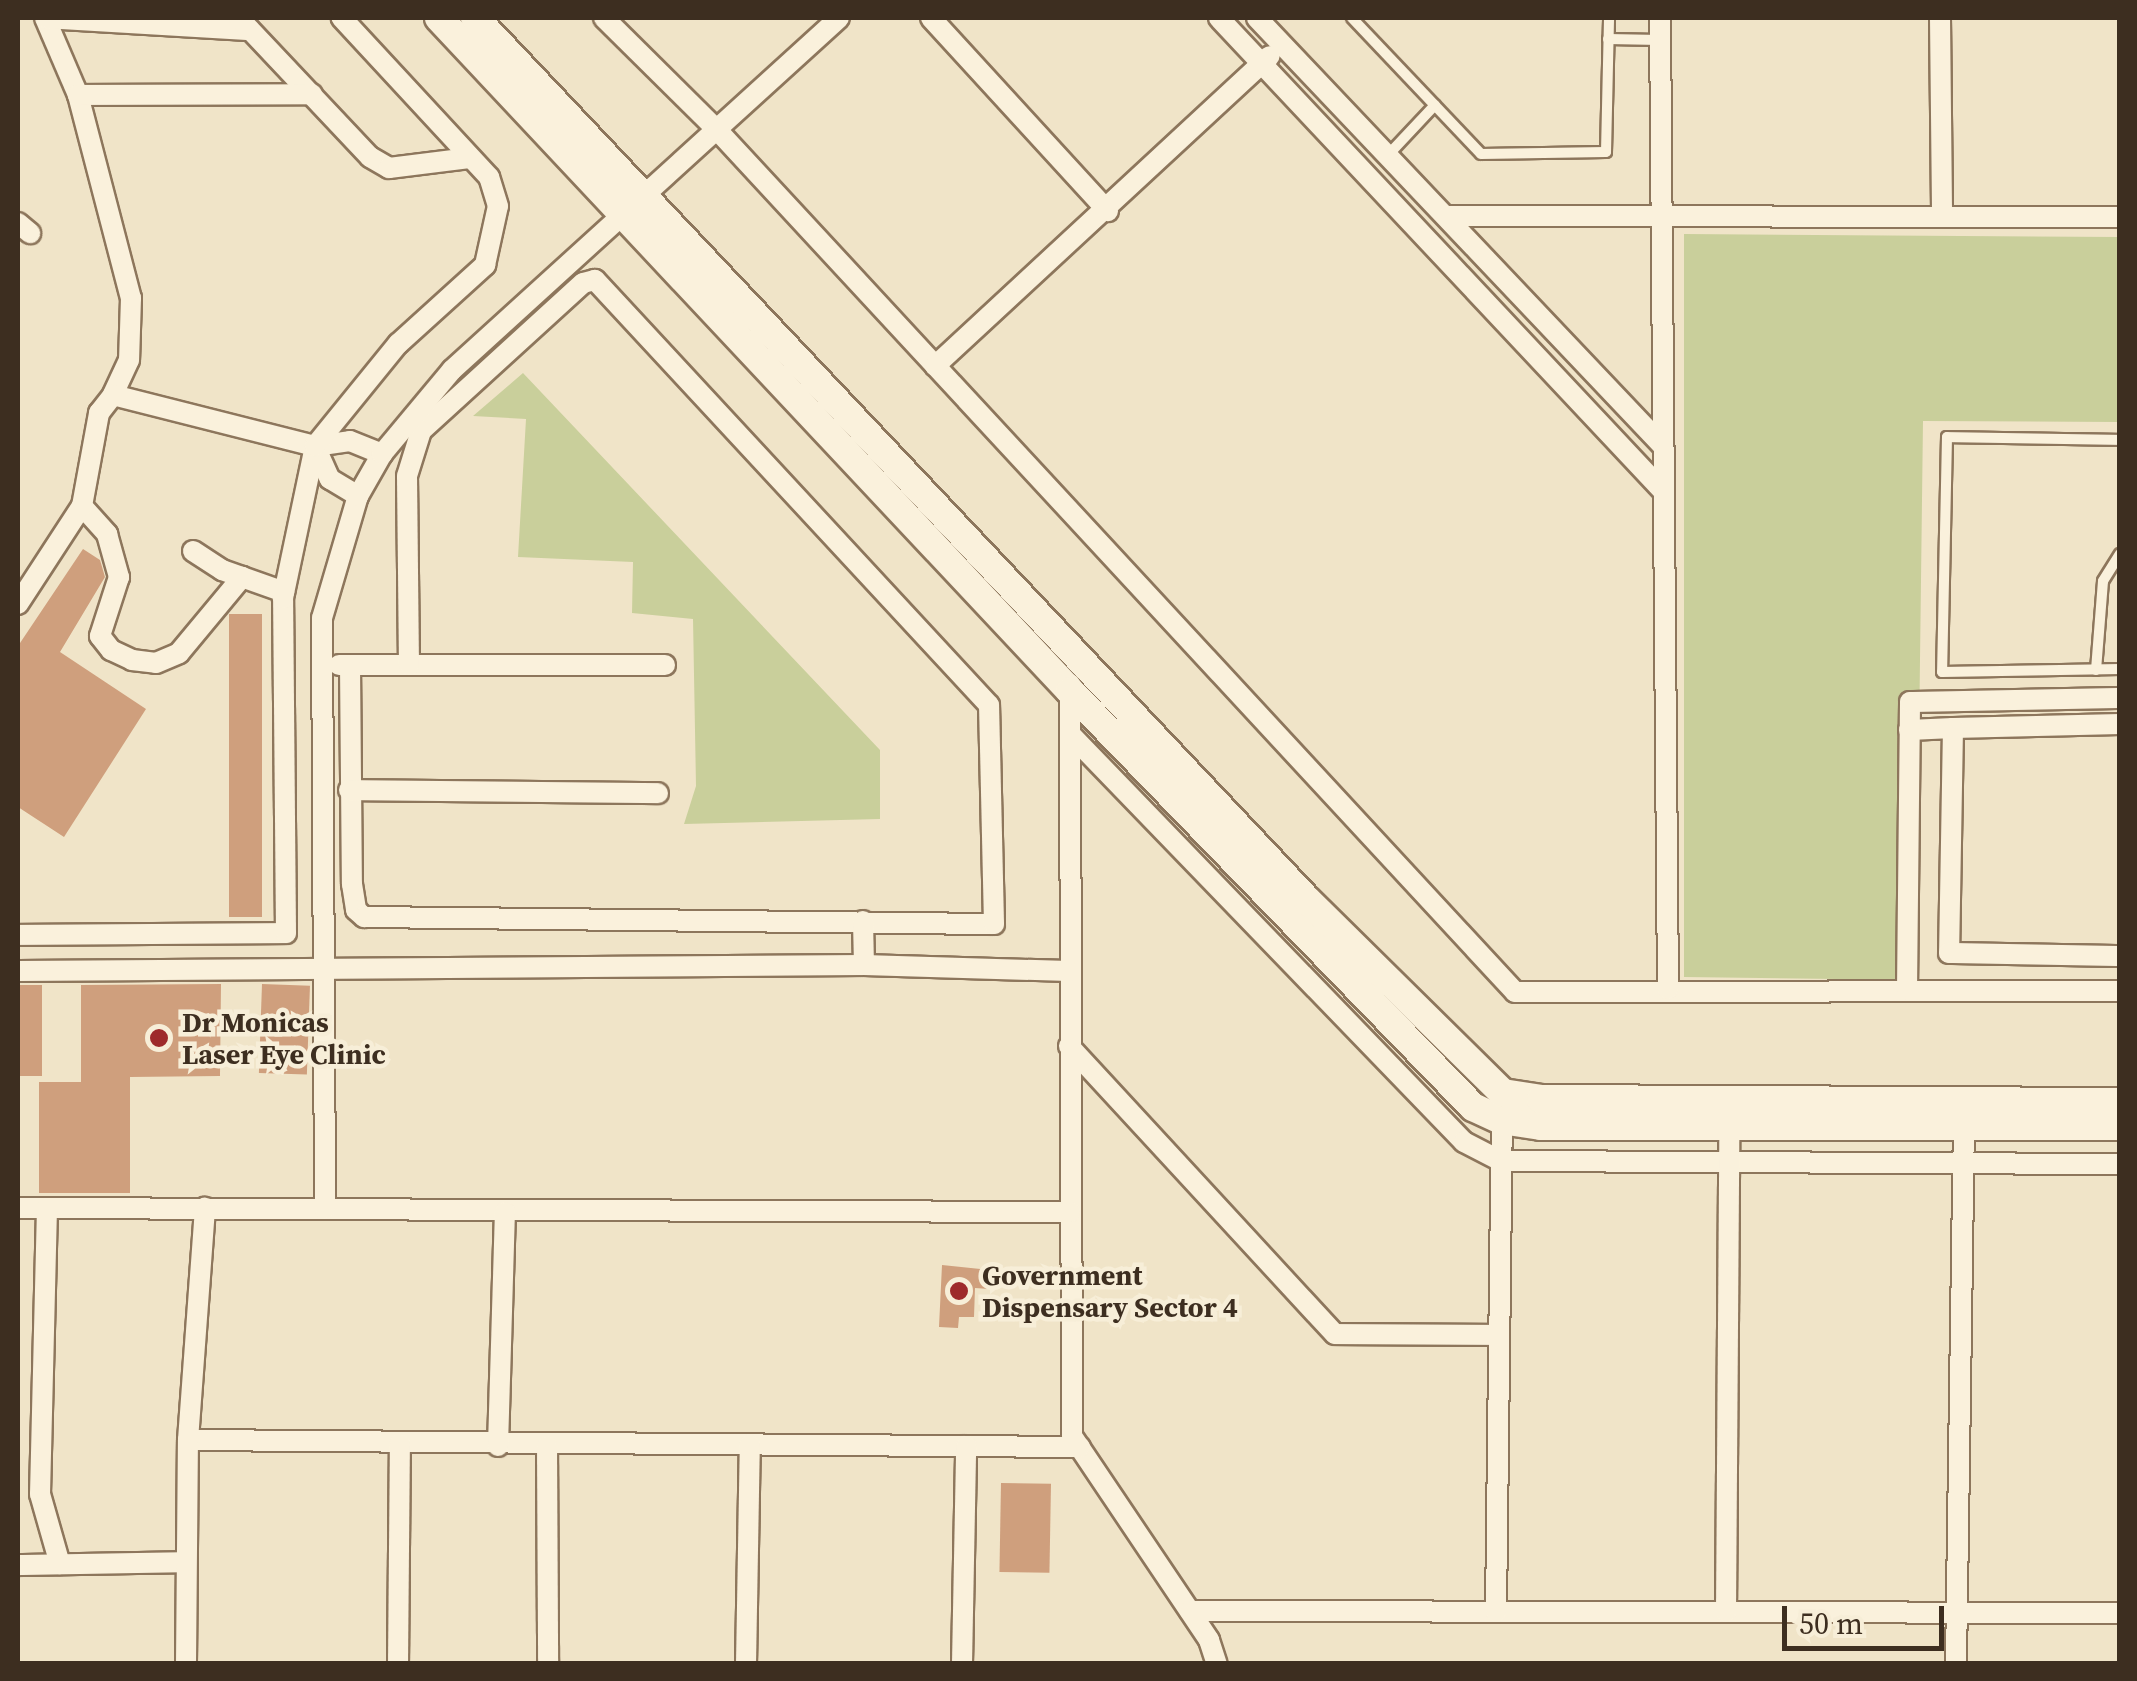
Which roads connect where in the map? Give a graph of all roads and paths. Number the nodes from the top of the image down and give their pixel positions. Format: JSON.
{"nodes":[{"id":1,"x":45,"y":18,"type":"edge"},
{"id":2,"x":342,"y":18,"type":"edge"},
{"id":3,"x":439,"y":18,"type":"edge"},
{"id":4,"x":475,"y":18,"type":"edge"},
{"id":5,"x":604,"y":18,"type":"edge"},
{"id":6,"x":839,"y":18,"type":"edge"},
{"id":7,"x":931,"y":18,"type":"edge"},
{"id":8,"x":1218,"y":18,"type":"edge"},
{"id":9,"x":1257,"y":18,"type":"edge"},
{"id":10,"x":1352,"y":18,"type":"edge"},
{"id":11,"x":1609,"y":18,"type":"edge"},
{"id":12,"x":1660,"y":18,"type":"edge"},
{"id":13,"x":1940,"y":18,"type":"edge"},
{"id":14,"x":102,"y":20,"type":"edge"},
{"id":15,"x":245,"y":24,"type":"edge"},
{"id":16,"x":1608,"y":39,"type":"junction"},
{"id":17,"x":1660,"y":40,"type":"junction"},
{"id":18,"x":1282,"y":44,"type":"junction"},
{"id":19,"x":1262,"y":64,"type":"junction"},
{"id":20,"x":312,"y":94,"type":"junction"},
{"id":21,"x":78,"y":95,"type":"junction"},
{"id":22,"x":1435,"y":105,"type":"junction"},
{"id":23,"x":719,"y":132,"type":"junction"},
{"id":24,"x":1389,"y":154,"type":"junction"},
{"id":25,"x":469,"y":158,"type":"junction"},
{"id":26,"x":634,"y":209,"type":"junction"},
{"id":27,"x":1108,"y":211,"type":"junction"},
{"id":28,"x":1448,"y":216,"type":"junction"},
{"id":29,"x":1662,"y":216,"type":"junction"},
{"id":30,"x":1942,"y":216,"type":"junction"},
{"id":31,"x":2120,"y":217,"type":"edge"},
{"id":32,"x":935,"y":366,"type":"junction"},
{"id":33,"x":113,"y":394,"type":"junction"},
{"id":34,"x":2120,"y":440,"type":"edge"},
{"id":35,"x":315,"y":446,"type":"junction"},
{"id":36,"x":1663,"y":446,"type":"junction"},
{"id":37,"x":382,"y":454,"type":"junction"},
{"id":38,"x":1663,"y":492,"type":"junction"},
{"id":39,"x":358,"y":496,"type":"junction"},
{"id":40,"x":82,"y":506,"type":"junction"},
{"id":41,"x":194,"y":551,"type":"dead end"},
{"id":42,"x":2120,"y":554,"type":"edge"},
{"id":43,"x":242,"y":577,"type":"junction"},
{"id":44,"x":284,"y":592,"type":"junction"},
{"id":45,"x":18,"y":604,"type":"edge"},
{"id":46,"x":1070,"y":642,"type":"junction"},
{"id":47,"x":322,"y":665,"type":"junction"},
{"id":48,"x":350,"y":665,"type":"junction"},
{"id":49,"x":409,"y":665,"type":"junction"},
{"id":50,"x":665,"y":665,"type":"dead end"},
{"id":51,"x":2096,"y":670,"type":"junction"},
{"id":52,"x":2120,"y":670,"type":"edge"},
{"id":53,"x":1070,"y":691,"type":"junction"},
{"id":54,"x":2120,"y":698,"type":"edge"},
{"id":55,"x":2120,"y":724,"type":"edge"},
{"id":56,"x":1953,"y":728,"type":"junction"},
{"id":57,"x":1909,"y":730,"type":"junction"},
{"id":58,"x":1070,"y":734,"type":"junction"},
{"id":59,"x":349,"y":790,"type":"junction"},
{"id":60,"x":658,"y":792,"type":"dead end"},
{"id":61,"x":863,"y":921,"type":"junction"},
{"id":62,"x":18,"y":935,"type":"edge"},
{"id":63,"x":2120,"y":956,"type":"edge"},
{"id":64,"x":864,"y":964,"type":"junction"},
{"id":65,"x":18,"y":971,"type":"edge"},
{"id":66,"x":1068,"y":972,"type":"junction"},
{"id":67,"x":323,"y":973,"type":"junction"},
{"id":68,"x":1668,"y":990,"type":"junction"},
{"id":69,"x":1907,"y":990,"type":"junction"},
{"id":70,"x":2120,"y":991,"type":"edge"},
{"id":71,"x":1069,"y":1046,"type":"junction"},
{"id":72,"x":2120,"y":1102,"type":"edge"},
{"id":73,"x":1502,"y":1107,"type":"junction"},
{"id":74,"x":1964,"y":1114,"type":"junction"},
{"id":75,"x":1729,"y":1126,"type":"junction"},
{"id":76,"x":2120,"y":1126,"type":"edge"},
{"id":77,"x":1501,"y":1161,"type":"junction"},
{"id":78,"x":1729,"y":1163,"type":"junction"},
{"id":79,"x":1963,"y":1164,"type":"junction"},
{"id":80,"x":2120,"y":1164,"type":"edge"},
{"id":81,"x":18,"y":1208,"type":"edge"},
{"id":82,"x":47,"y":1208,"type":"junction"},
{"id":83,"x":205,"y":1208,"type":"junction"},
{"id":84,"x":325,"y":1209,"type":"junction"},
{"id":85,"x":505,"y":1212,"type":"junction"},
{"id":86,"x":1070,"y":1212,"type":"junction"},
{"id":87,"x":1499,"y":1335,"type":"junction"},
{"id":88,"x":188,"y":1440,"type":"junction"},
{"id":89,"x":400,"y":1444,"type":"junction"},
{"id":90,"x":750,"y":1445,"type":"junction"},
{"id":91,"x":498,"y":1446,"type":"junction"},
{"id":92,"x":547,"y":1446,"type":"junction"},
{"id":93,"x":966,"y":1446,"type":"junction"},
{"id":94,"x":1080,"y":1447,"type":"junction"},
{"id":95,"x":185,"y":1562,"type":"junction"},
{"id":96,"x":60,"y":1564,"type":"junction"},
{"id":97,"x":18,"y":1565,"type":"edge"},
{"id":98,"x":1190,"y":1611,"type":"junction"},
{"id":99,"x":1496,"y":1612,"type":"junction"},
{"id":100,"x":1726,"y":1612,"type":"junction"},
{"id":101,"x":1956,"y":1613,"type":"junction"},
{"id":102,"x":2120,"y":1613,"type":"edge"},
{"id":103,"x":186,"y":1664,"type":"edge"},
{"id":104,"x":398,"y":1664,"type":"edge"},
{"id":105,"x":548,"y":1664,"type":"edge"},
{"id":106,"x":746,"y":1664,"type":"edge"},
{"id":107,"x":962,"y":1664,"type":"edge"},
{"id":108,"x":1217,"y":1664,"type":"edge"},
{"id":109,"x":1956,"y":1664,"type":"edge"}],
"edges":[{"from":1,"to":14,"type":"street"},
{"from":1,"to":21,"type":"street"},
{"from":2,"to":25,"type":"street"},
{"from":3,"to":26,"type":"street"},
{"from":4,"to":26,"type":"street"},
{"from":5,"to":23,"type":"street"},
{"from":6,"to":23,"type":"street"},
{"from":7,"to":27,"type":"street"},
{"from":8,"to":19,"type":"street"},
{"from":9,"to":18,"type":"street"},
{"from":10,"to":22,"type":"lane"},
{"from":11,"to":16,"type":"lane"},
{"from":12,"to":17,"type":"street"},
{"from":13,"to":30,"type":"street"},
{"from":14,"to":15,"type":"street"},
{"from":15,"to":20,"type":"street"},
{"from":16,"to":17,"type":"lane"},
{"from":16,"to":22,"type":"lane"},
{"from":17,"to":29,"type":"street"},
{"from":18,"to":19,"type":"street"},
{"from":18,"to":24,"type":"street"},
{"from":19,"to":27,"type":"street"},
{"from":19,"to":38,"type":"street"},
{"from":20,"to":21,"type":"street"},
{"from":20,"to":25,"type":"street"},
{"from":21,"to":33,"type":"street"},
{"from":22,"to":24,"type":"lane"},
{"from":23,"to":26,"type":"street"},
{"from":23,"to":32,"type":"street"},
{"from":24,"to":28,"type":"street"},
{"from":25,"to":35,"type":"street"},
{"from":26,"to":37,"type":"street"},
{"from":26,"to":46,"type":"street"},
{"from":26,"to":53,"type":"street"},
{"from":27,"to":32,"type":"street"},
{"from":28,"to":29,"type":"street"},
{"from":28,"to":36,"type":"street"},
{"from":29,"to":30,"type":"street"},
{"from":29,"to":36,"type":"street"},
{"from":30,"to":31,"type":"street"},
{"from":32,"to":68,"type":"street"},
{"from":33,"to":35,"type":"street"},
{"from":33,"to":40,"type":"street"},
{"from":34,"to":51,"type":"lane"},
{"from":35,"to":37,"type":"street"},
{"from":35,"to":39,"type":"street"},
{"from":35,"to":44,"type":"street"},
{"from":36,"to":38,"type":"street"},
{"from":37,"to":39,"type":"street"},
{"from":38,"to":68,"type":"street"},
{"from":39,"to":47,"type":"street"},
{"from":40,"to":43,"type":"street"},
{"from":40,"to":45,"type":"street"},
{"from":41,"to":43,"type":"street"},
{"from":42,"to":51,"type":"lane"},
{"from":43,"to":44,"type":"street"},
{"from":44,"to":62,"type":"street"},
{"from":46,"to":53,"type":"street"},
{"from":46,"to":73,"type":"street"},
{"from":47,"to":48,"type":"street"},
{"from":47,"to":67,"type":"street"},
{"from":48,"to":49,"type":"street"},
{"from":48,"to":59,"type":"street"},
{"from":49,"to":50,"type":"street"},
{"from":49,"to":61,"type":"street"},
{"from":51,"to":52,"type":"lane"},
{"from":53,"to":58,"type":"street"},
{"from":53,"to":73,"type":"street"},
{"from":54,"to":57,"type":"street"},
{"from":55,"to":56,"type":"street"},
{"from":56,"to":57,"type":"street"},
{"from":56,"to":63,"type":"street"},
{"from":57,"to":69,"type":"street"},
{"from":58,"to":66,"type":"street"},
{"from":58,"to":77,"type":"street"},
{"from":59,"to":60,"type":"street"},
{"from":59,"to":61,"type":"street"},
{"from":61,"to":64,"type":"street"},
{"from":64,"to":66,"type":"street"},
{"from":64,"to":67,"type":"street"},
{"from":65,"to":67,"type":"street"},
{"from":66,"to":71,"type":"street"},
{"from":67,"to":84,"type":"street"},
{"from":68,"to":69,"type":"street"},
{"from":69,"to":70,"type":"street"},
{"from":71,"to":86,"type":"street"},
{"from":71,"to":87,"type":"street"},
{"from":72,"to":74,"type":"street"},
{"from":73,"to":74,"type":"street"},
{"from":73,"to":75,"type":"street"},
{"from":73,"to":77,"type":"street"},
{"from":74,"to":75,"type":"street"},
{"from":74,"to":76,"type":"street"},
{"from":74,"to":79,"type":"street"},
{"from":75,"to":78,"type":"street"},
{"from":77,"to":78,"type":"street"},
{"from":77,"to":87,"type":"street"},
{"from":78,"to":79,"type":"street"},
{"from":78,"to":100,"type":"street"},
{"from":79,"to":80,"type":"street"},
{"from":79,"to":101,"type":"street"},
{"from":81,"to":82,"type":"street"},
{"from":82,"to":83,"type":"street"},
{"from":82,"to":96,"type":"street"},
{"from":83,"to":84,"type":"street"},
{"from":83,"to":88,"type":"street"},
{"from":84,"to":85,"type":"street"},
{"from":85,"to":86,"type":"street"},
{"from":85,"to":91,"type":"street"},
{"from":86,"to":94,"type":"street"},
{"from":87,"to":99,"type":"street"},
{"from":88,"to":89,"type":"street"},
{"from":88,"to":95,"type":"street"},
{"from":89,"to":91,"type":"street"},
{"from":89,"to":104,"type":"street"},
{"from":90,"to":92,"type":"street"},
{"from":90,"to":93,"type":"street"},
{"from":90,"to":106,"type":"street"},
{"from":91,"to":92,"type":"street"},
{"from":92,"to":105,"type":"street"},
{"from":93,"to":94,"type":"street"},
{"from":93,"to":107,"type":"street"},
{"from":94,"to":98,"type":"street"},
{"from":95,"to":96,"type":"street"},
{"from":95,"to":103,"type":"street"},
{"from":96,"to":97,"type":"street"},
{"from":98,"to":99,"type":"street"},
{"from":98,"to":108,"type":"street"},
{"from":99,"to":100,"type":"street"},
{"from":100,"to":101,"type":"street"},
{"from":101,"to":102,"type":"street"},
{"from":101,"to":109,"type":"street"}]}
